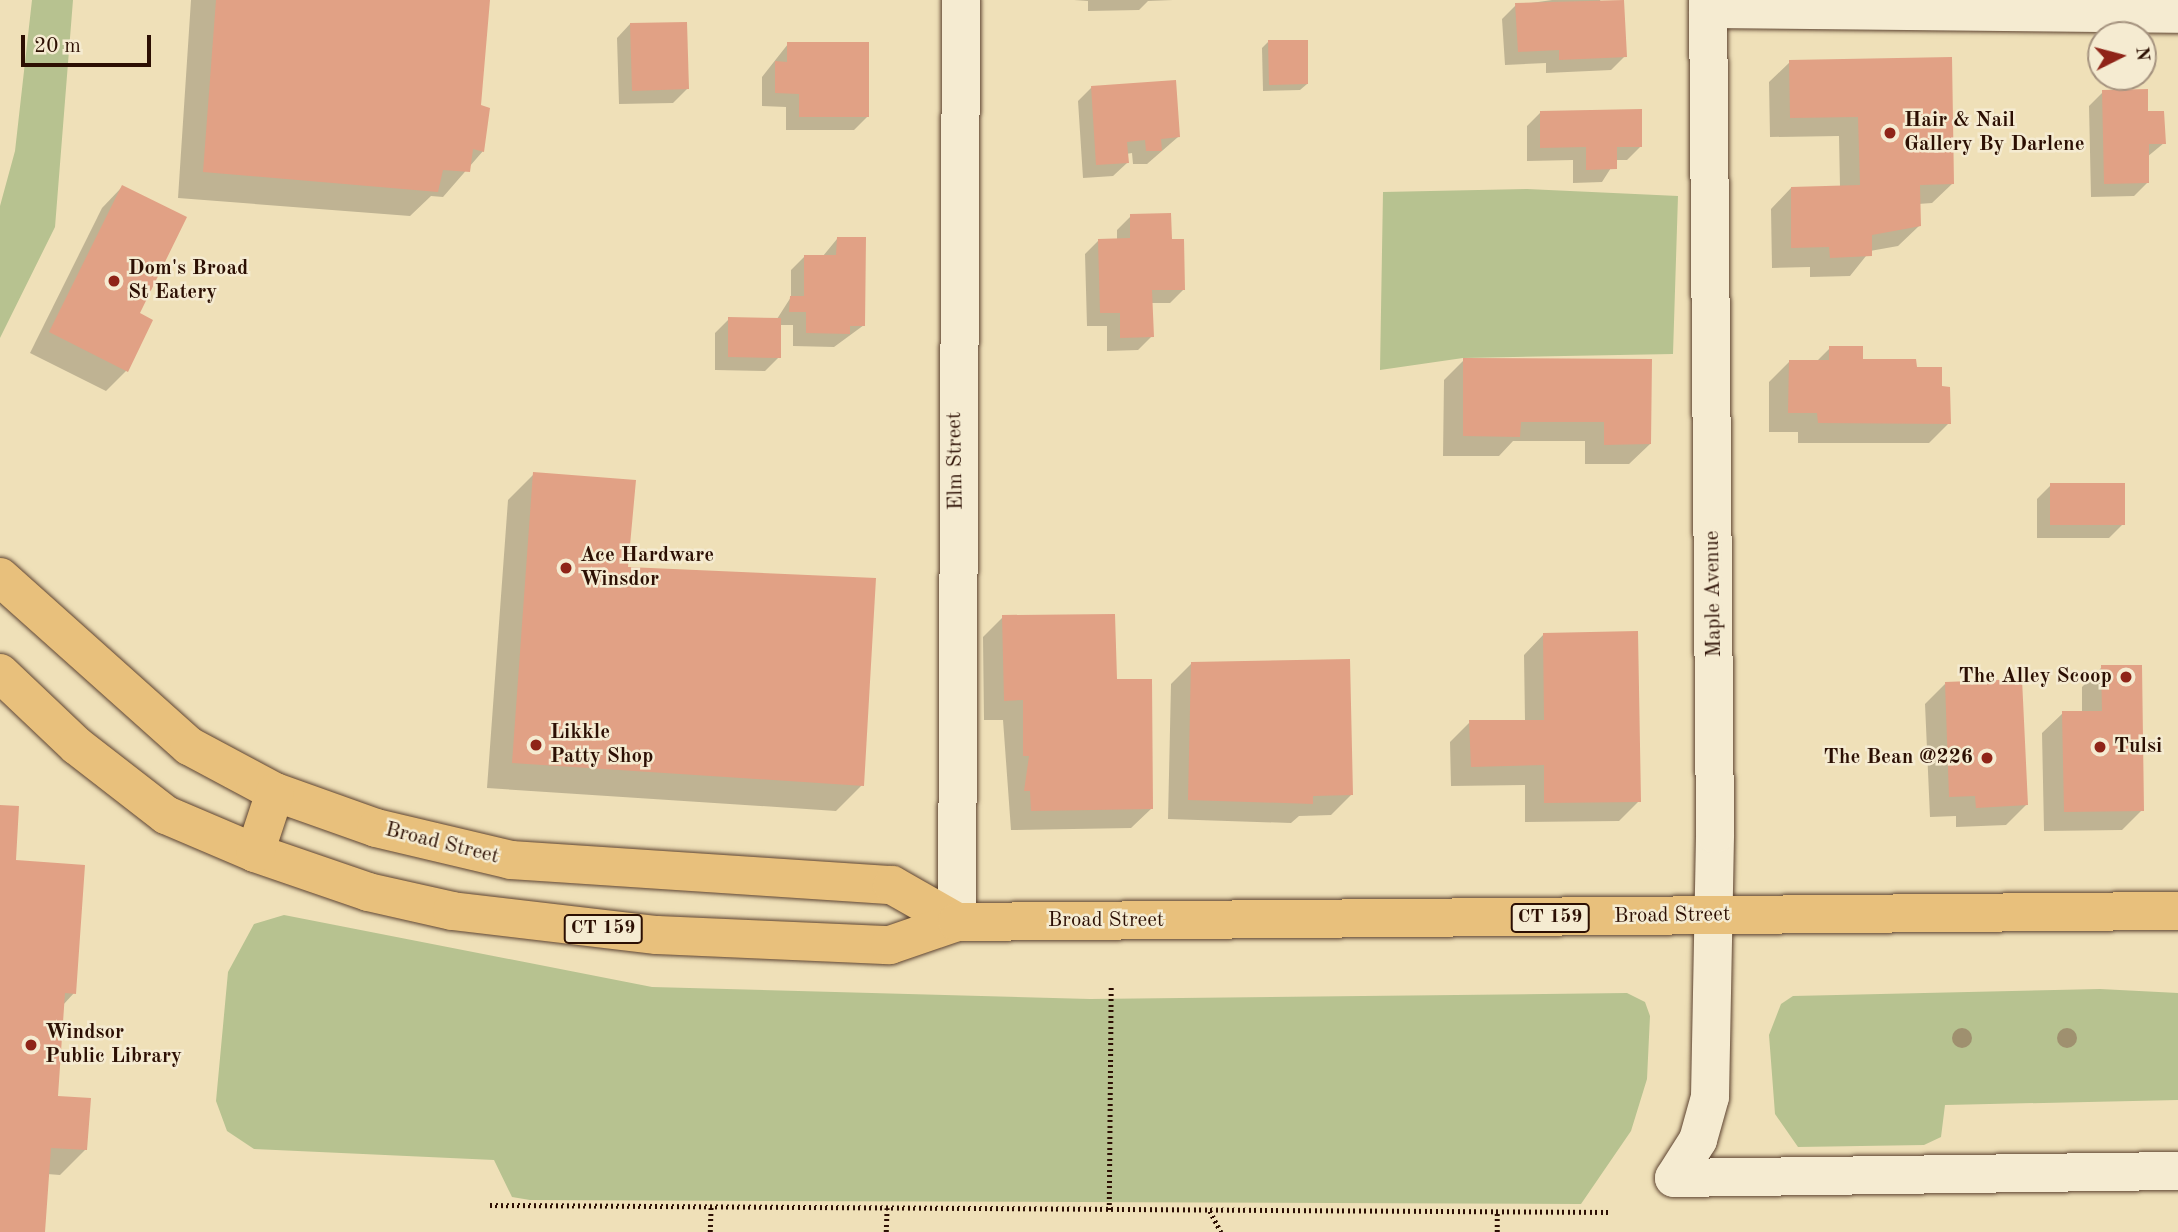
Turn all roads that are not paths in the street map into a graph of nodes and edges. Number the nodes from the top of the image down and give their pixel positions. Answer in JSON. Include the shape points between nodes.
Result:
{"nodes":[{"id":1,"x":961,"y":0,"type":"edge"},
{"id":2,"x":1708,"y":5,"type":"edge"},
{"id":3,"x":2178,"y":14,"type":"edge"},
{"id":4,"x":0,"y":577,"type":"edge"},
{"id":5,"x":0,"y":673,"type":"edge"},
{"id":6,"x":275,"y":792,"type":"junction"},
{"id":7,"x":453,"y":849,"type":"junction"},
{"id":8,"x":255,"y":853,"type":"junction"},
{"id":9,"x":452,"y":911,"type":"junction"},
{"id":10,"x":2178,"y":911,"type":"edge"},
{"id":11,"x":1712,"y":915,"type":"junction"},
{"id":12,"x":957,"y":922,"type":"junction"},
{"id":13,"x":2178,"y":1171,"type":"edge"}],
"edges":[{"from":1,"to":12,"type":"street","name":"Elm Street"},
{"from":2,"to":3,"type":"street"},
{"from":2,"to":11,"type":"street","name":"Maple Avenue"},
{"from":4,"to":6,"type":"main road","name":"Broad Street","via":[[189,746]]},
{"from":5,"to":8,"type":"main road","name":"Broad Street","number":"CT 159","via":[[77,746],[166,815]]},
{"from":6,"to":7,"type":"main road","name":"Broad Street"},
{"from":6,"to":8,"type":"main road"},
{"from":7,"to":9,"type":"main road"},
{"from":7,"to":12,"type":"main road","name":"Broad Street","via":[[648,873],[892,885]]},
{"from":8,"to":9,"type":"main road","name":"Broad Street","number":"CT 159","via":[[368,892]]},
{"from":9,"to":12,"type":"main road","name":"Broad Street","number":"CT 159","via":[[657,935],[890,945]]},
{"from":10,"to":11,"type":"main road","name":"Broad Street","number":"CT 159"},
{"from":11,"to":12,"type":"main road","name":"Broad Street","number":"CT 159"},
{"from":11,"to":13,"type":"street","name":"Maple Avenue","via":[[1708,1113],[1674,1178]]}]}
